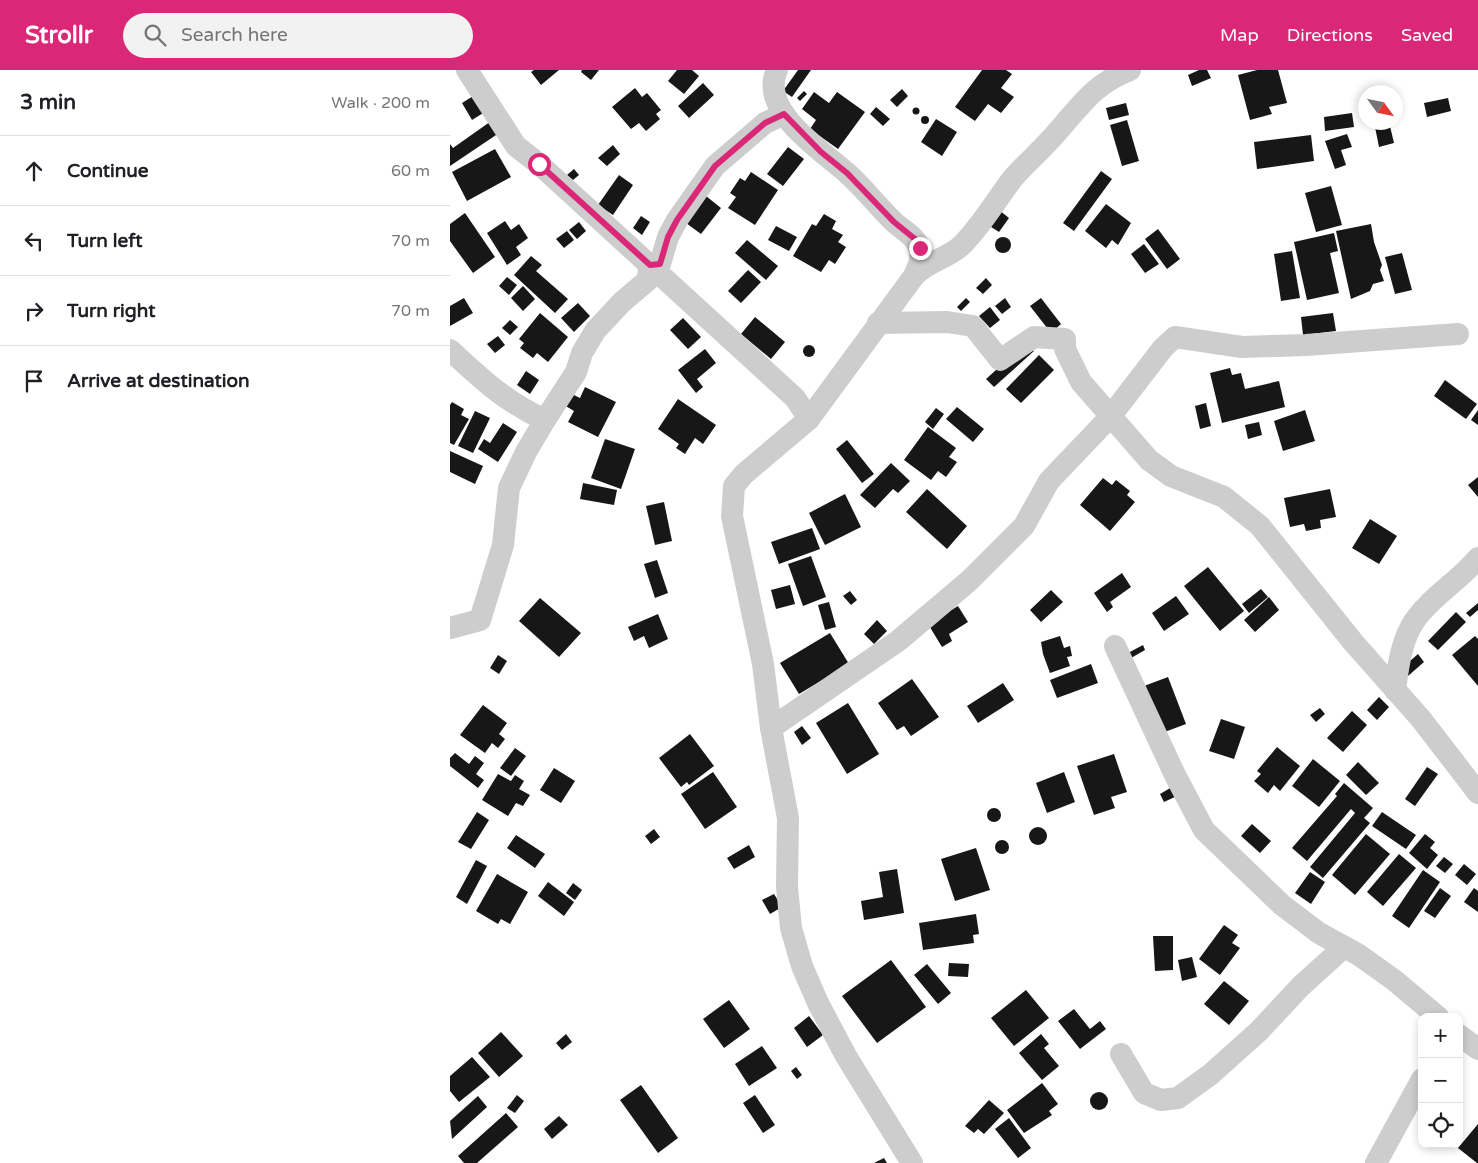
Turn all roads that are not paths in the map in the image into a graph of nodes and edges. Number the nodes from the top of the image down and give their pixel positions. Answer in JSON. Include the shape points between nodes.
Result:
{"nodes":[{"id":1,"x":467,"y":70,"type":"edge"},
{"id":2,"x":777,"y":70,"type":"edge"},
{"id":3,"x":1130,"y":70,"type":"edge"},
{"id":4,"x":784,"y":114,"type":"junction"},
{"id":5,"x":650,"y":265,"type":"junction"},
{"id":6,"x":914,"y":276,"type":"junction"},
{"id":7,"x":878,"y":323,"type":"junction"},
{"id":8,"x":1458,"y":334,"type":"dead end"},
{"id":9,"x":450,"y":350,"type":"edge"},
{"id":10,"x":1110,"y":417,"type":"junction"},
{"id":11,"x":809,"y":419,"type":"junction"},
{"id":12,"x":545,"y":420,"type":"junction"},
{"id":13,"x":1478,"y":558,"type":"edge"},
{"id":14,"x":450,"y":628,"type":"edge"},
{"id":15,"x":1115,"y":646,"type":"dead end"},
{"id":16,"x":1399,"y":658,"type":"junction"},
{"id":17,"x":1374,"y":666,"type":"junction"},
{"id":18,"x":1395,"y":690,"type":"junction"},
{"id":19,"x":771,"y":728,"type":"junction"},
{"id":20,"x":1478,"y":793,"type":"edge"},
{"id":21,"x":1344,"y":947,"type":"junction"},
{"id":22,"x":1433,"y":1013,"type":"edge"},
{"id":23,"x":1463,"y":1038,"type":"edge"},
{"id":24,"x":1478,"y":1049,"type":"edge"},
{"id":25,"x":1121,"y":1054,"type":"dead end"},
{"id":26,"x":1418,"y":1086,"type":"edge"},
{"id":27,"x":912,"y":1163,"type":"edge"},
{"id":28,"x":1376,"y":1163,"type":"edge"}],
"edges":[{"from":1,"to":5,"type":"street","via":[[516,146]]},
{"from":2,"to":4,"type":"street","via":[[772,84],[773,93]]},
{"from":3,"to":6,"type":"street","via":[[1104,82],[1084,100],[1013,178],[960,246],[923,266]]},
{"from":4,"to":5,"type":"street","via":[[765,123],[715,166],[677,220],[660,264]]},
{"from":4,"to":6,"type":"street","via":[[915,239],[920,248],[920,263]]},
{"from":5,"to":11,"type":"street","via":[[795,398]]},
{"from":5,"to":12,"type":"street","via":[[648,280],[594,332],[576,372]]},
{"from":6,"to":7,"type":"street"},
{"from":7,"to":10,"type":"street","via":[[947,322],[973,326],[1000,360],[1034,337],[1065,339],[1065,349],[1081,382]]},
{"from":7,"to":11,"type":"street"},
{"from":8,"to":10,"type":"street","via":[[1242,347],[1175,337]]},
{"from":9,"to":12,"type":"street","via":[[513,404]]},
{"from":10,"to":17,"type":"street","via":[[1148,460],[1171,476],[1224,497],[1260,526]]},
{"from":10,"to":19,"type":"street","via":[[1049,481],[1024,526],[970,580],[898,641]]},
{"from":11,"to":19,"type":"street","via":[[734,486],[732,516],[763,664]]},
{"from":12,"to":14,"type":"street","via":[[509,488],[503,545],[480,620]]},
{"from":13,"to":16,"type":"street","via":[[1464,576],[1414,621]]},
{"from":15,"to":21,"type":"street","via":[[1204,830],[1282,905]]},
{"from":16,"to":17,"type":"street"},
{"from":16,"to":18,"type":"street"},
{"from":17,"to":18,"type":"street"},
{"from":18,"to":20,"type":"street"},
{"from":19,"to":27,"type":"street","via":[[788,818],[789,914],[802,966],[846,1056]]},
{"from":21,"to":22,"type":"street","via":[[1394,980]]},
{"from":21,"to":25,"type":"street","via":[[1252,1037],[1178,1098],[1161,1100],[1144,1093]]},
{"from":23,"to":24,"type":"street"},
{"from":26,"to":28,"type":"street"}]}
